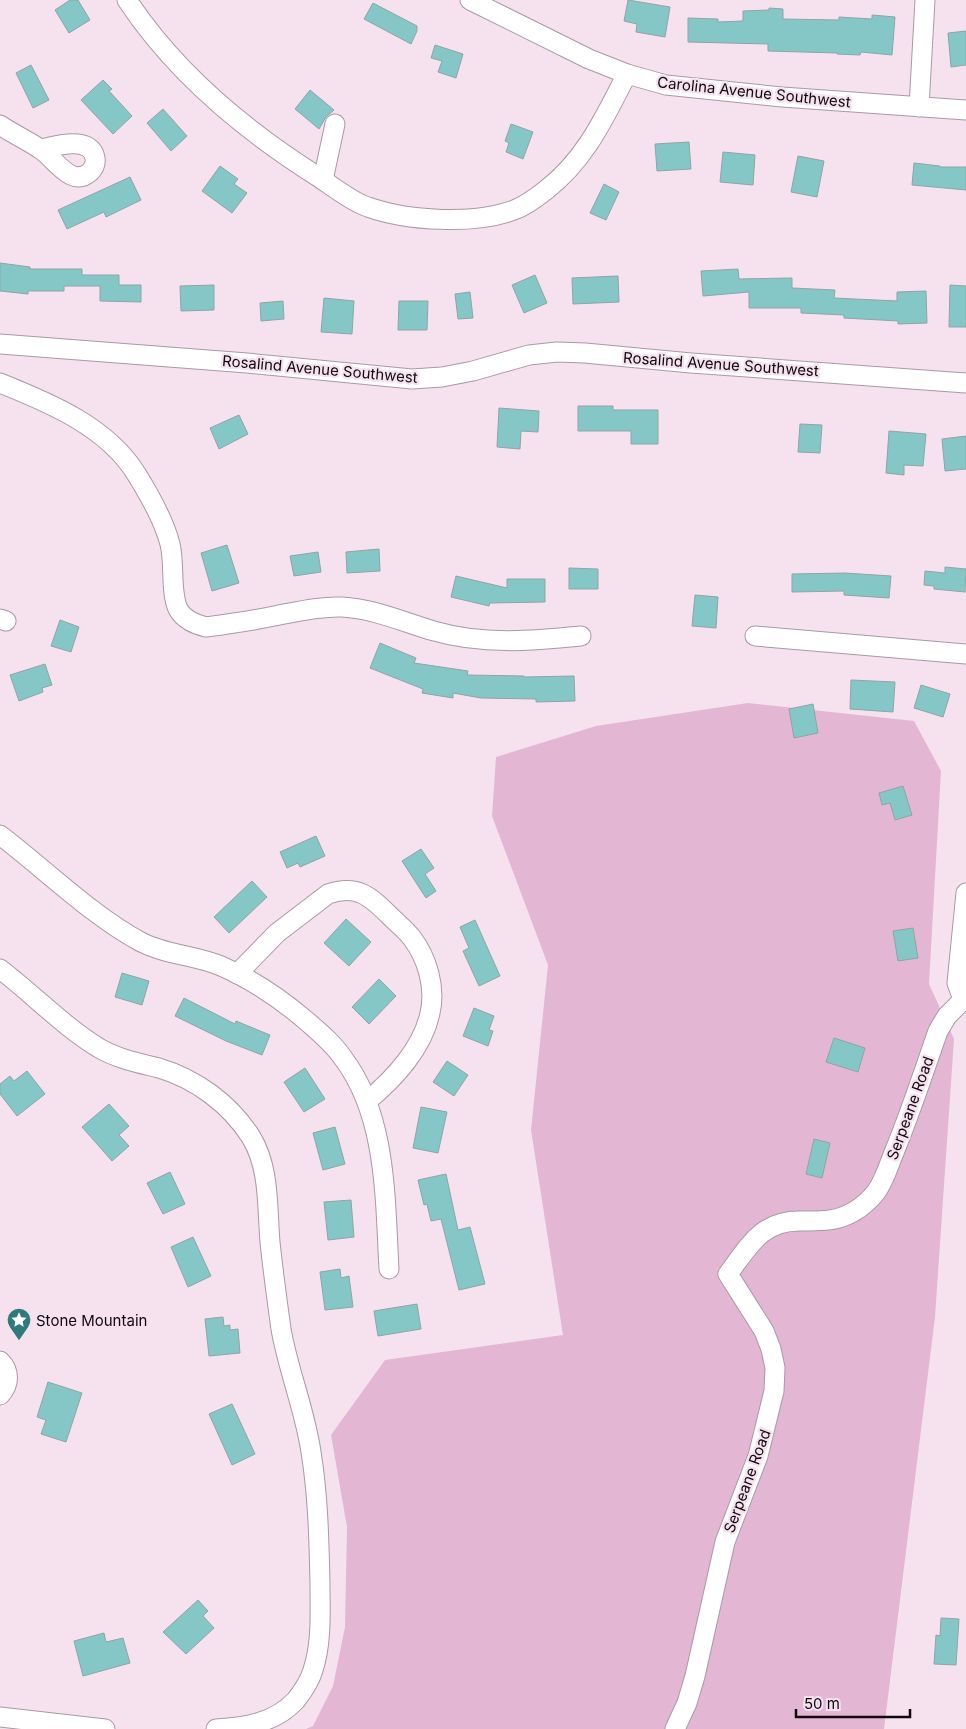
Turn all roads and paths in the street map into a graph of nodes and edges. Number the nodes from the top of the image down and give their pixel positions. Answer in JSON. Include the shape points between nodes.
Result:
{"nodes":[{"id":1,"x":127,"y":0,"type":"edge"},
{"id":2,"x":470,"y":0,"type":"edge"},
{"id":3,"x":925,"y":0,"type":"edge"},
{"id":4,"x":628,"y":74,"type":"junction"},
{"id":5,"x":919,"y":107,"type":"junction"},
{"id":6,"x":966,"y":110,"type":"edge"},
{"id":7,"x":335,"y":124,"type":"dead end"},
{"id":8,"x":0,"y":125,"type":"edge"},
{"id":9,"x":40,"y":149,"type":"dead end"},
{"id":10,"x":323,"y":180,"type":"junction"},
{"id":11,"x":0,"y":344,"type":"edge"},
{"id":12,"x":0,"y":382,"type":"edge"},
{"id":13,"x":966,"y":383,"type":"edge"},
{"id":14,"x":581,"y":636,"type":"dead end"},
{"id":15,"x":755,"y":636,"type":"dead end"},
{"id":16,"x":966,"y":654,"type":"edge"},
{"id":17,"x":0,"y":835,"type":"edge"},
{"id":18,"x":966,"y":893,"type":"edge"},
{"id":19,"x":0,"y":969,"type":"edge"},
{"id":20,"x":237,"y":974,"type":"junction"},
{"id":21,"x":965,"y":999,"type":"edge"},
{"id":22,"x":367,"y":1101,"type":"junction"},
{"id":23,"x":389,"y":1269,"type":"dead end"},
{"id":24,"x":0,"y":1361,"type":"edge"},
{"id":25,"x":0,"y":1395,"type":"edge"},
{"id":26,"x":0,"y":1717,"type":"edge"},
{"id":27,"x":105,"y":1729,"type":"edge"},
{"id":28,"x":216,"y":1729,"type":"edge"},
{"id":29,"x":675,"y":1729,"type":"edge"}],
"edges":[{"from":1,"to":10,"type":"street","via":[[158,41],[222,108]]},
{"from":2,"to":4,"type":"street","name":"Carolina Avenue Southwest","via":[[589,59]]},
{"from":3,"to":5,"type":"street"},
{"from":4,"to":5,"type":"street","name":"Carolina Avenue Southwest","via":[[666,85]]},
{"from":4,"to":10,"type":"street","via":[[592,140],[576,162],[558,181],[514,210],[455,220],[395,215],[366,207]]},
{"from":5,"to":6,"type":"street","name":"Carolina Avenue Southwest"},
{"from":7,"to":10,"type":"street"},
{"from":8,"to":9,"type":"street"},
{"from":11,"to":13,"type":"street","name":"Rosalind Avenue Southwest","via":[[412,379],[458,374],[529,356],[586,352]]},
{"from":12,"to":14,"type":"street","via":[[101,434],[130,465],[167,537],[174,567],[175,599],[182,614],[195,624],[206,627],[316,608],[340,607],[381,613],[467,638],[499,641]]},
{"from":15,"to":16,"type":"street"},
{"from":17,"to":20,"type":"street","via":[[130,935],[166,952],[219,965]]},
{"from":18,"to":21,"type":"street","via":[[958,983]]},
{"from":19,"to":28,"type":"street","via":[[82,1037],[103,1050],[184,1078],[220,1101],[237,1118],[258,1150],[264,1173],[283,1340],[311,1453],[319,1527],[320,1634],[313,1671],[295,1701],[270,1719],[248,1726]]},
{"from":20,"to":22,"type":"street","via":[[281,1001],[317,1031],[343,1057]]},
{"from":20,"to":22,"type":"street","via":[[277,934],[328,894],[350,890],[359,892],[381,906],[411,937],[423,956],[432,995],[430,1013],[414,1049],[400,1070]]},
{"from":21,"to":29,"type":"street","name":"Serpeane Road","via":[[947,1016],[938,1032],[899,1139],[876,1191],[858,1208],[837,1219],[790,1221],[766,1230],[754,1239],[728,1274],[764,1331],[775,1368],[774,1391],[758,1456],[725,1542],[695,1676]]},
{"from":22,"to":23,"type":"street","via":[[379,1150]]},
{"from":24,"to":25,"type":"street","via":[[8,1375],[7,1385]]},
{"from":26,"to":27,"type":"street"}]}
